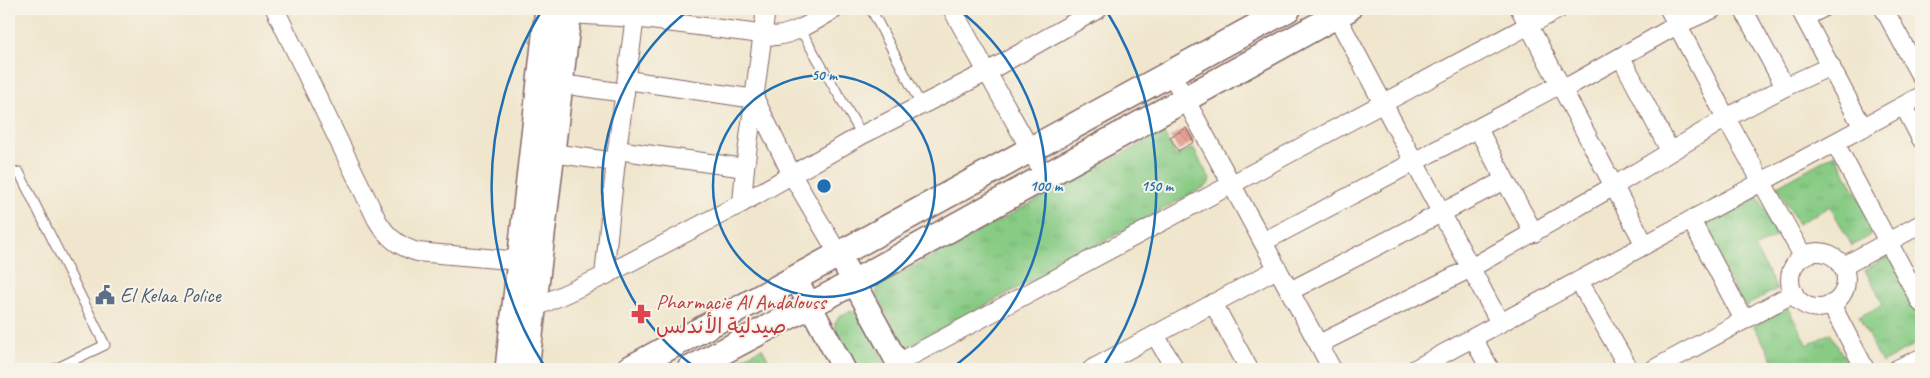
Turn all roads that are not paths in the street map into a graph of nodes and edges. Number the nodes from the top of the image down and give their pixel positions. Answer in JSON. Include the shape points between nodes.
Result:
{"nodes":[{"id":1,"x":274,"y":9,"type":"edge"},
{"id":2,"x":766,"y":9,"type":"edge"},
{"id":3,"x":870,"y":9,"type":"edge"},
{"id":4,"x":952,"y":9,"type":"edge"},
{"id":5,"x":1098,"y":9,"type":"edge"},
{"id":6,"x":1288,"y":9,"type":"edge"},
{"id":7,"x":1520,"y":9,"type":"edge"},
{"id":8,"x":1559,"y":9,"type":"edge"},
{"id":9,"x":1669,"y":9,"type":"edge"},
{"id":10,"x":1713,"y":9,"type":"edge"},
{"id":11,"x":1743,"y":9,"type":"edge"},
{"id":12,"x":1821,"y":9,"type":"edge"},
{"id":13,"x":1884,"y":9,"type":"edge"},
{"id":14,"x":562,"y":10,"type":"edge"},
{"id":15,"x":829,"y":10,"type":"edge"},
{"id":16,"x":1342,"y":12,"type":"edge"},
{"id":17,"x":636,"y":13,"type":"edge"},
{"id":18,"x":1078,"y":13,"type":"edge"},
{"id":19,"x":1803,"y":13,"type":"edge"},
{"id":20,"x":1528,"y":25,"type":"junction"},
{"id":21,"x":1677,"y":26,"type":"junction"},
{"id":22,"x":800,"y":29,"type":"junction"},
{"id":23,"x":762,"y":34,"type":"junction"},
{"id":24,"x":1621,"y":58,"type":"junction"},
{"id":25,"x":1830,"y":66,"type":"junction"},
{"id":26,"x":987,"y":72,"type":"junction"},
{"id":27,"x":1171,"y":73,"type":"junction"},
{"id":28,"x":1921,"y":76,"type":"edge"},
{"id":29,"x":561,"y":84,"type":"junction"},
{"id":30,"x":626,"y":86,"type":"junction"},
{"id":31,"x":1561,"y":87,"type":"junction"},
{"id":32,"x":1785,"y":87,"type":"junction"},
{"id":33,"x":1921,"y":96,"type":"edge"},
{"id":34,"x":755,"y":98,"type":"junction"},
{"id":35,"x":1185,"y":98,"type":"junction"},
{"id":36,"x":1383,"y":102,"type":"junction"},
{"id":37,"x":921,"y":105,"type":"junction"},
{"id":38,"x":1904,"y":106,"type":"junction"},
{"id":39,"x":1726,"y":118,"type":"junction"},
{"id":40,"x":1863,"y":128,"type":"junction"},
{"id":41,"x":1478,"y":129,"type":"junction"},
{"id":42,"x":862,"y":135,"type":"junction"},
{"id":43,"x":1921,"y":139,"type":"edge"},
{"id":44,"x":1835,"y":143,"type":"junction"},
{"id":45,"x":1031,"y":151,"type":"junction"},
{"id":46,"x":1670,"y":152,"type":"junction"},
{"id":47,"x":552,"y":153,"type":"junction"},
{"id":48,"x":616,"y":156,"type":"junction"},
{"id":49,"x":1414,"y":161,"type":"junction"},
{"id":50,"x":745,"y":168,"type":"junction"},
{"id":51,"x":792,"y":175,"type":"junction"},
{"id":52,"x":1045,"y":176,"type":"junction"},
{"id":53,"x":9,"y":177,"type":"edge"},
{"id":54,"x":1505,"y":180,"type":"junction"},
{"id":55,"x":1762,"y":182,"type":"junction"},
{"id":56,"x":1232,"y":184,"type":"junction"},
{"id":57,"x":1614,"y":186,"type":"junction"},
{"id":58,"x":742,"y":203,"type":"junction"},
{"id":59,"x":1442,"y":214,"type":"junction"},
{"id":60,"x":1691,"y":220,"type":"junction"},
{"id":61,"x":1921,"y":224,"type":"edge"},
{"id":62,"x":1534,"y":233,"type":"junction"},
{"id":63,"x":1263,"y":242,"type":"junction"},
{"id":64,"x":1888,"y":242,"type":"junction"},
{"id":65,"x":1645,"y":245,"type":"junction"},
{"id":66,"x":840,"y":255,"type":"junction"},
{"id":67,"x":1803,"y":256,"type":"junction"},
{"id":68,"x":520,"y":261,"type":"junction"},
{"id":69,"x":1842,"y":267,"type":"junction"},
{"id":70,"x":1278,"y":268,"type":"junction"},
{"id":71,"x":1471,"y":268,"type":"junction"},
{"id":72,"x":604,"y":276,"type":"junction"},
{"id":73,"x":796,"y":279,"type":"junction"},
{"id":74,"x":1579,"y":281,"type":"junction"},
{"id":75,"x":854,"y":282,"type":"junction"},
{"id":76,"x":1290,"y":291,"type":"junction"},
{"id":77,"x":1794,"y":293,"type":"junction"},
{"id":78,"x":1213,"y":303,"type":"junction"},
{"id":79,"x":1921,"y":303,"type":"edge"},
{"id":80,"x":1831,"y":304,"type":"junction"},
{"id":81,"x":810,"y":305,"type":"junction"},
{"id":82,"x":534,"y":308,"type":"junction"},
{"id":83,"x":1744,"y":320,"type":"junction"},
{"id":84,"x":1500,"y":323,"type":"junction"},
{"id":85,"x":1155,"y":335,"type":"junction"},
{"id":86,"x":1473,"y":338,"type":"junction"},
{"id":87,"x":1319,"y":344,"type":"junction"},
{"id":88,"x":1921,"y":358,"type":"edge"},
{"id":89,"x":900,"y":366,"type":"edge"},
{"id":90,"x":1099,"y":368,"type":"edge"},
{"id":91,"x":1421,"y":368,"type":"edge"},
{"id":92,"x":55,"y":369,"type":"edge"},
{"id":93,"x":508,"y":369,"type":"edge"},
{"id":94,"x":526,"y":369,"type":"edge"},
{"id":95,"x":629,"y":369,"type":"edge"},
{"id":96,"x":690,"y":369,"type":"edge"},
{"id":97,"x":844,"y":369,"type":"edge"},
{"id":98,"x":1175,"y":369,"type":"edge"},
{"id":99,"x":1249,"y":369,"type":"edge"},
{"id":100,"x":1332,"y":369,"type":"edge"},
{"id":101,"x":1490,"y":369,"type":"edge"},
{"id":102,"x":1629,"y":369,"type":"edge"},
{"id":103,"x":1654,"y":369,"type":"edge"},
{"id":104,"x":1865,"y":369,"type":"edge"},
{"id":105,"x":1898,"y":369,"type":"edge"}],
"edges":[{"from":1,"to":68,"type":"street","via":[[377,220],[389,237],[418,252]]},
{"from":2,"to":23,"type":"street"},
{"from":3,"to":37,"type":"lane"},
{"from":4,"to":26,"type":"street"},
{"from":5,"to":18,"type":"street"},
{"from":6,"to":27,"type":"main road"},
{"from":7,"to":20,"type":"street"},
{"from":8,"to":20,"type":"street"},
{"from":9,"to":21,"type":"street"},
{"from":10,"to":21,"type":"street"},
{"from":11,"to":32,"type":"street"},
{"from":12,"to":19,"type":"street"},
{"from":13,"to":28,"type":"street"},
{"from":14,"to":17,"type":"street"},
{"from":14,"to":29,"type":"main road"},
{"from":14,"to":68,"type":"main road"},
{"from":15,"to":22,"type":"street"},
{"from":16,"to":35,"type":"main road"},
{"from":16,"to":36,"type":"street"},
{"from":17,"to":23,"type":"street"},
{"from":17,"to":30,"type":"street"},
{"from":18,"to":26,"type":"street"},
{"from":19,"to":25,"type":"street"},
{"from":20,"to":31,"type":"street"},
{"from":20,"to":36,"type":"street"},
{"from":21,"to":24,"type":"street"},
{"from":21,"to":39,"type":"street"},
{"from":22,"to":23,"type":"street","via":[[776,36]]},
{"from":22,"to":42,"type":"lane"},
{"from":23,"to":34,"type":"street"},
{"from":24,"to":31,"type":"street"},
{"from":24,"to":46,"type":"street"},
{"from":25,"to":32,"type":"street"},
{"from":25,"to":40,"type":"street"},
{"from":26,"to":37,"type":"street"},
{"from":26,"to":45,"type":"street"},
{"from":27,"to":35,"type":"street"},
{"from":27,"to":45,"type":"main road"},
{"from":29,"to":30,"type":"street"},
{"from":29,"to":47,"type":"main road"},
{"from":30,"to":34,"type":"street"},
{"from":30,"to":48,"type":"street"},
{"from":31,"to":41,"type":"street"},
{"from":31,"to":57,"type":"street"},
{"from":32,"to":39,"type":"street"},
{"from":33,"to":38,"type":"street"},
{"from":34,"to":50,"type":"street"},
{"from":34,"to":51,"type":"street"},
{"from":35,"to":52,"type":"main road"},
{"from":35,"to":56,"type":"street"},
{"from":36,"to":49,"type":"street"},
{"from":36,"to":56,"type":"street"},
{"from":37,"to":42,"type":"street"},
{"from":38,"to":40,"type":"street"},
{"from":38,"to":43,"type":"street"},
{"from":39,"to":46,"type":"street"},
{"from":39,"to":55,"type":"street"},
{"from":40,"to":44,"type":"street"},
{"from":41,"to":49,"type":"street"},
{"from":41,"to":54,"type":"street"},
{"from":42,"to":51,"type":"street"},
{"from":44,"to":55,"type":"street"},
{"from":44,"to":64,"type":"street"},
{"from":45,"to":52,"type":"street"},
{"from":45,"to":66,"type":"main road"},
{"from":46,"to":57,"type":"street"},
{"from":47,"to":48,"type":"street"},
{"from":47,"to":82,"type":"main road"},
{"from":48,"to":50,"type":"street"},
{"from":48,"to":72,"type":"street"},
{"from":49,"to":59,"type":"street"},
{"from":49,"to":63,"type":"street"},
{"from":50,"to":58,"type":"street"},
{"from":51,"to":58,"type":"street"},
{"from":51,"to":66,"type":"street"},
{"from":52,"to":75,"type":"main road"},
{"from":53,"to":92,"type":"lane","via":[[19,172],[105,345]]},
{"from":54,"to":59,"type":"street"},
{"from":54,"to":62,"type":"street"},
{"from":55,"to":60,"type":"street"},
{"from":55,"to":67,"type":"street"},
{"from":56,"to":63,"type":"street"},
{"from":56,"to":89,"type":"street"},
{"from":57,"to":62,"type":"street"},
{"from":57,"to":65,"type":"street"},
{"from":58,"to":72,"type":"street"},
{"from":59,"to":71,"type":"street"},
{"from":59,"to":76,"type":"street"},
{"from":60,"to":65,"type":"street"},
{"from":60,"to":83,"type":"street"},
{"from":61,"to":64,"type":"street"},
{"from":62,"to":71,"type":"street"},
{"from":63,"to":70,"type":"street"},
{"from":64,"to":69,"type":"street"},
{"from":64,"to":79,"type":"street"},
{"from":65,"to":74,"type":"street"},
{"from":66,"to":73,"type":"main road"},
{"from":66,"to":75,"type":"street"},
{"from":67,"to":69,"type":"street","via":[[1812,252],[1829,254]]},
{"from":67,"to":77,"type":"street","via":[[1792,268],[1790,285]]},
{"from":68,"to":93,"type":"main road"},
{"from":69,"to":80,"type":"street","via":[[1845,275],[1843,292]]},
{"from":70,"to":76,"type":"street"},
{"from":70,"to":78,"type":"street"},
{"from":71,"to":84,"type":"street"},
{"from":71,"to":87,"type":"street"},
{"from":72,"to":82,"type":"street"},
{"from":73,"to":81,"type":"street"},
{"from":73,"to":95,"type":"main road"},
{"from":74,"to":84,"type":"street"},
{"from":74,"to":102,"type":"street"},
{"from":75,"to":81,"type":"main road"},
{"from":75,"to":89,"type":"street"},
{"from":76,"to":87,"type":"street"},
{"from":77,"to":80,"type":"street","via":[[1799,300],[1814,307]]},
{"from":77,"to":83,"type":"street"},
{"from":78,"to":85,"type":"street"},
{"from":78,"to":99,"type":"street"},
{"from":80,"to":104,"type":"street"},
{"from":81,"to":96,"type":"main road"},
{"from":81,"to":97,"type":"street"},
{"from":82,"to":94,"type":"main road"},
{"from":83,"to":103,"type":"street"},
{"from":84,"to":86,"type":"street"},
{"from":85,"to":90,"type":"street"},
{"from":85,"to":98,"type":"street"},
{"from":86,"to":91,"type":"street"},
{"from":86,"to":101,"type":"street"},
{"from":87,"to":100,"type":"street"},
{"from":88,"to":105,"type":"street"}]}
